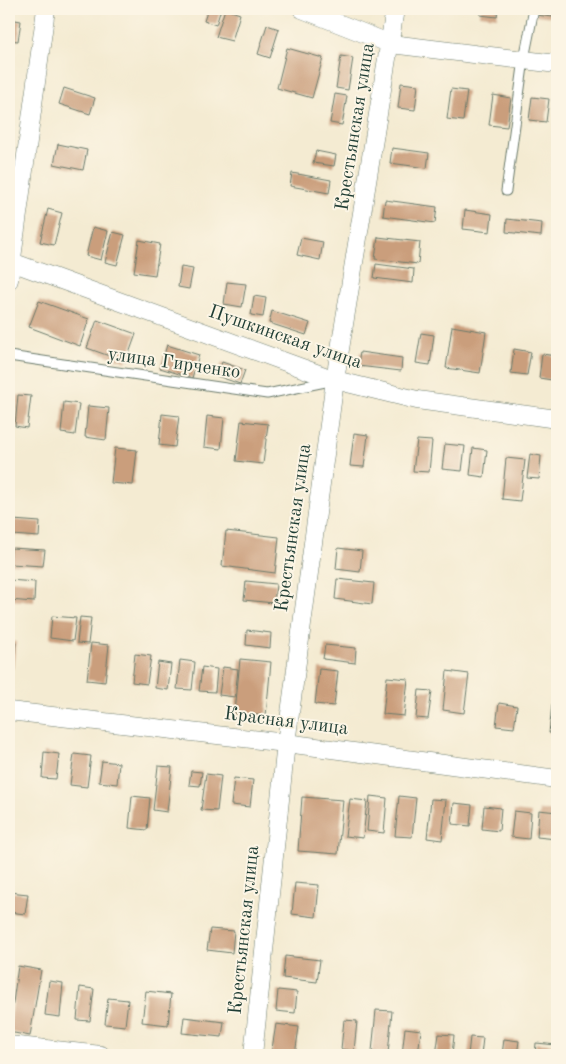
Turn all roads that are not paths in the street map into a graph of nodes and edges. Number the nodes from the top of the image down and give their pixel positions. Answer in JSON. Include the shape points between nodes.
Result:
{"nodes":[{"id":1,"x":46,"y":9,"type":"edge"},
{"id":2,"x":302,"y":9,"type":"edge"},
{"id":3,"x":395,"y":9,"type":"edge"},
{"id":4,"x":534,"y":9,"type":"edge"},
{"id":5,"x":391,"y":44,"type":"junction"},
{"id":6,"x":524,"y":59,"type":"junction"},
{"id":7,"x":557,"y":64,"type":"edge"},
{"id":8,"x":506,"y":191,"type":"dead end"},
{"id":9,"x":10,"y":261,"type":"edge"},
{"id":10,"x":9,"y":280,"type":"edge"},
{"id":11,"x":9,"y":356,"type":"edge"},
{"id":12,"x":335,"y":380,"type":"junction"},
{"id":13,"x":557,"y":419,"type":"edge"},
{"id":14,"x":9,"y":710,"type":"edge"},
{"id":15,"x":286,"y":743,"type":"junction"},
{"id":16,"x":557,"y":779,"type":"edge"},
{"id":17,"x":9,"y":1045,"type":"edge"},
{"id":18,"x":101,"y":1055,"type":"edge"},
{"id":19,"x":253,"y":1055,"type":"edge"}],
"edges":[{"from":1,"to":9,"type":"street"},
{"from":2,"to":5,"type":"street"},
{"from":3,"to":5,"type":"street","name":"Крестьянская улица"},
{"from":4,"to":6,"type":"lane"},
{"from":5,"to":6,"type":"street"},
{"from":5,"to":12,"type":"street","name":"Крестьянская улица"},
{"from":6,"to":7,"type":"street"},
{"from":6,"to":8,"type":"lane"},
{"from":9,"to":10,"type":"street"},
{"from":9,"to":12,"type":"street","name":"Пушкинская улица"},
{"from":11,"to":12,"type":"lane","name":"улица Гирченко","via":[[267,394]]},
{"from":12,"to":13,"type":"street","name":"Пушкинская улица","via":[[418,400]]},
{"from":12,"to":15,"type":"street","name":"Крестьянская улица"},
{"from":14,"to":15,"type":"street","name":"Красная улица"},
{"from":15,"to":16,"type":"street","name":"Красная улица"},
{"from":15,"to":19,"type":"street","name":"Крестьянская улица"},
{"from":17,"to":18,"type":"street"}]}
